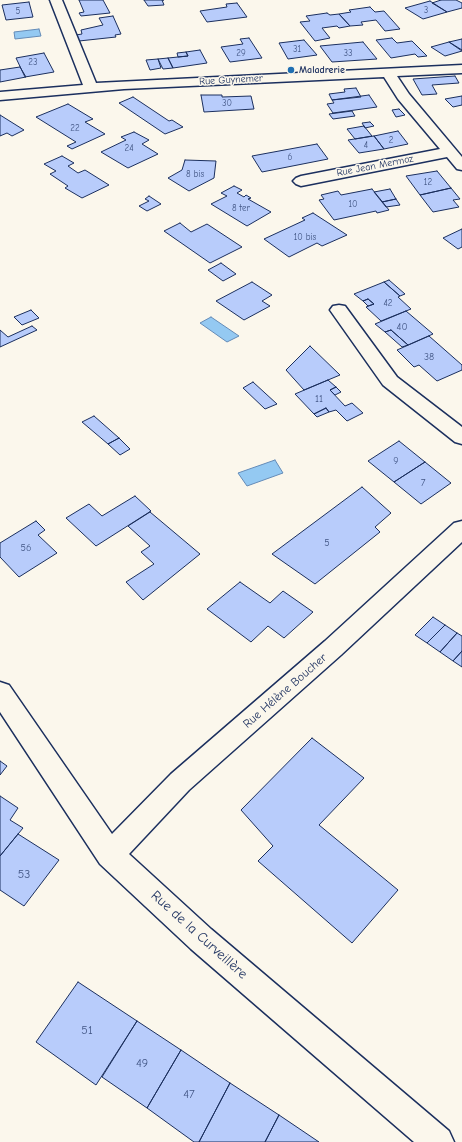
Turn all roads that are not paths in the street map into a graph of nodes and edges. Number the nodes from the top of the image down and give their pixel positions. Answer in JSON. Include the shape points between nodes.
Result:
{"nodes":[{"id":1,"x":56,"y":0,"type":"edge"},
{"id":2,"x":462,"y":69,"type":"edge"},
{"id":3,"x":388,"y":72,"type":"junction"},
{"id":4,"x":91,"y":88,"type":"junction"},
{"id":5,"x":0,"y":96,"type":"edge"},
{"id":6,"x":450,"y":152,"type":"junction"},
{"id":7,"x":462,"y":166,"type":"edge"},
{"id":8,"x":301,"y":181,"type":"dead end"},
{"id":9,"x":339,"y":310,"type":"dead end"},
{"id":10,"x":462,"y":437,"type":"edge"},
{"id":11,"x":462,"y":529,"type":"edge"},
{"id":12,"x":0,"y":692,"type":"edge"},
{"id":13,"x":110,"y":855,"type":"junction"},
{"id":14,"x":438,"y":1142,"type":"edge"}],
"edges":[{"from":1,"to":4,"type":"street"},
{"from":2,"to":3,"type":"street","name":"Rue Guynemer"},
{"from":3,"to":4,"type":"street","name":"Rue Guynemer"},
{"from":3,"to":6,"type":"street","via":[[403,96]]},
{"from":4,"to":5,"type":"street","name":"Rue Guynemer"},
{"from":6,"to":7,"type":"street"},
{"from":6,"to":8,"type":"street","name":"Rue Jean Mermoz"},
{"from":9,"to":10,"type":"street","via":[[390,381]]},
{"from":11,"to":13,"type":"street","name":"Rue Hélène Boucher","via":[[333,648],[180,782]]},
{"from":12,"to":13,"type":"street","name":"Rue de la Curveillère"},
{"from":13,"to":14,"type":"street","name":"Rue de la Curveillère","via":[[201,939]]}]}
